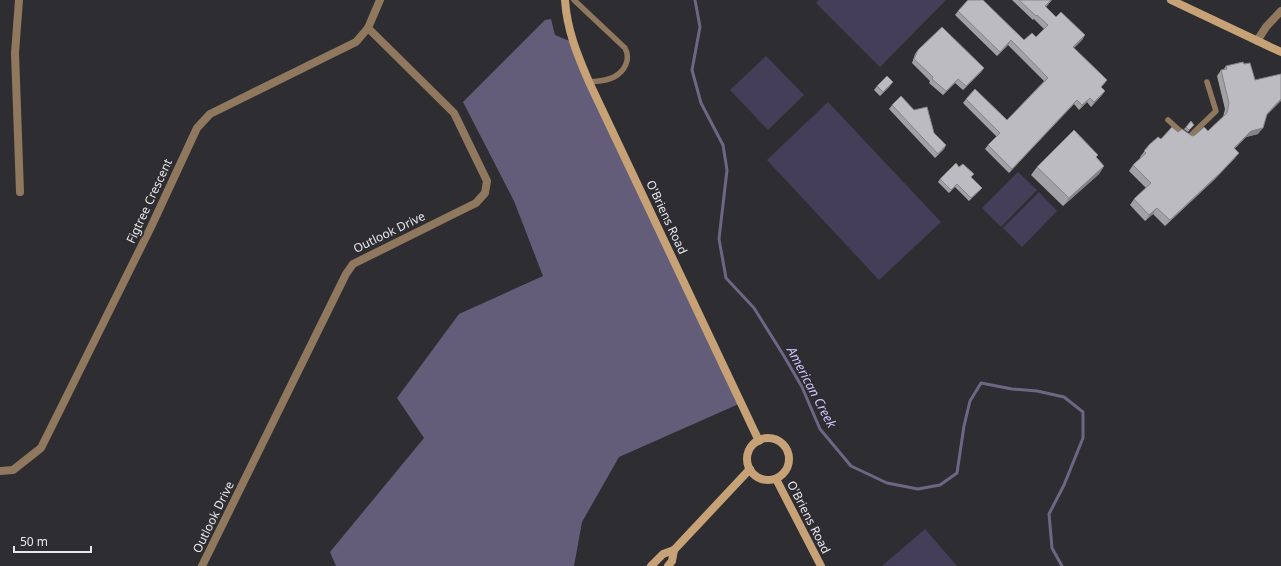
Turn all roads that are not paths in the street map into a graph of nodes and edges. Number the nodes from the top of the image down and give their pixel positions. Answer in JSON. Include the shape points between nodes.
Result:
{"nodes":[{"id":1,"x":19,"y":0,"type":"edge"},
{"id":2,"x":380,"y":0,"type":"edge"},
{"id":3,"x":565,"y":0,"type":"edge"},
{"id":4,"x":574,"y":0,"type":"edge"},
{"id":5,"x":1171,"y":0,"type":"edge"},
{"id":6,"x":1281,"y":11,"type":"edge"},
{"id":7,"x":368,"y":28,"type":"junction"},
{"id":8,"x":1256,"y":41,"type":"junction"},
{"id":9,"x":1281,"y":52,"type":"edge"},
{"id":10,"x":589,"y":82,"type":"junction"},
{"id":11,"x":1207,"y":82,"type":"dead end"},
{"id":12,"x":1168,"y":120,"type":"dead end"},
{"id":13,"x":20,"y":192,"type":"dead end"},
{"id":14,"x":759,"y":441,"type":"junction"},
{"id":15,"x":750,"y":469,"type":"junction"},
{"id":16,"x":0,"y":471,"type":"edge"},
{"id":17,"x":776,"y":479,"type":"junction"},
{"id":18,"x":674,"y":550,"type":"junction"},
{"id":19,"x":202,"y":566,"type":"edge"},
{"id":20,"x":651,"y":566,"type":"edge"},
{"id":21,"x":668,"y":566,"type":"edge"},
{"id":22,"x":821,"y":566,"type":"edge"}],
"edges":[{"from":1,"to":13,"type":"street","via":[[15,53]]},
{"from":2,"to":7,"type":"street","name":"Figtree Crescent"},
{"from":3,"to":10,"type":"street","name":"O'Briens Road","via":[[572,42]]},
{"from":4,"to":10,"type":"lane","via":[[625,48],[628,54],[628,61],[614,77]]},
{"from":5,"to":8,"type":"street"},
{"from":6,"to":8,"type":"street"},
{"from":7,"to":16,"type":"street","name":"Figtree Crescent","via":[[356,42],[210,114],[197,128],[151,227],[41,448],[13,470]]},
{"from":7,"to":19,"type":"street","name":"Outlook Drive","via":[[454,113],[488,182],[485,193],[476,203],[353,264]]},
{"from":8,"to":9,"type":"street"},
{"from":10,"to":14,"type":"street","name":"O'Briens Road"},
{"from":11,"to":12,"type":"lane","via":[[1216,112],[1188,138]]},
{"from":14,"to":15,"type":"street","via":[[748,453]]},
{"from":14,"to":17,"type":"street","name":"O'Briens Road","via":[[775,440],[786,449],[789,463],[782,475]]},
{"from":15,"to":17,"type":"street","name":"O'Briens Road","via":[[753,474],[764,480]]},
{"from":15,"to":18,"type":"street"},
{"from":17,"to":22,"type":"street","name":"O'Briens Road"},
{"from":18,"to":20,"type":"street","via":[[663,554]]},
{"from":18,"to":21,"type":"street"}]}
